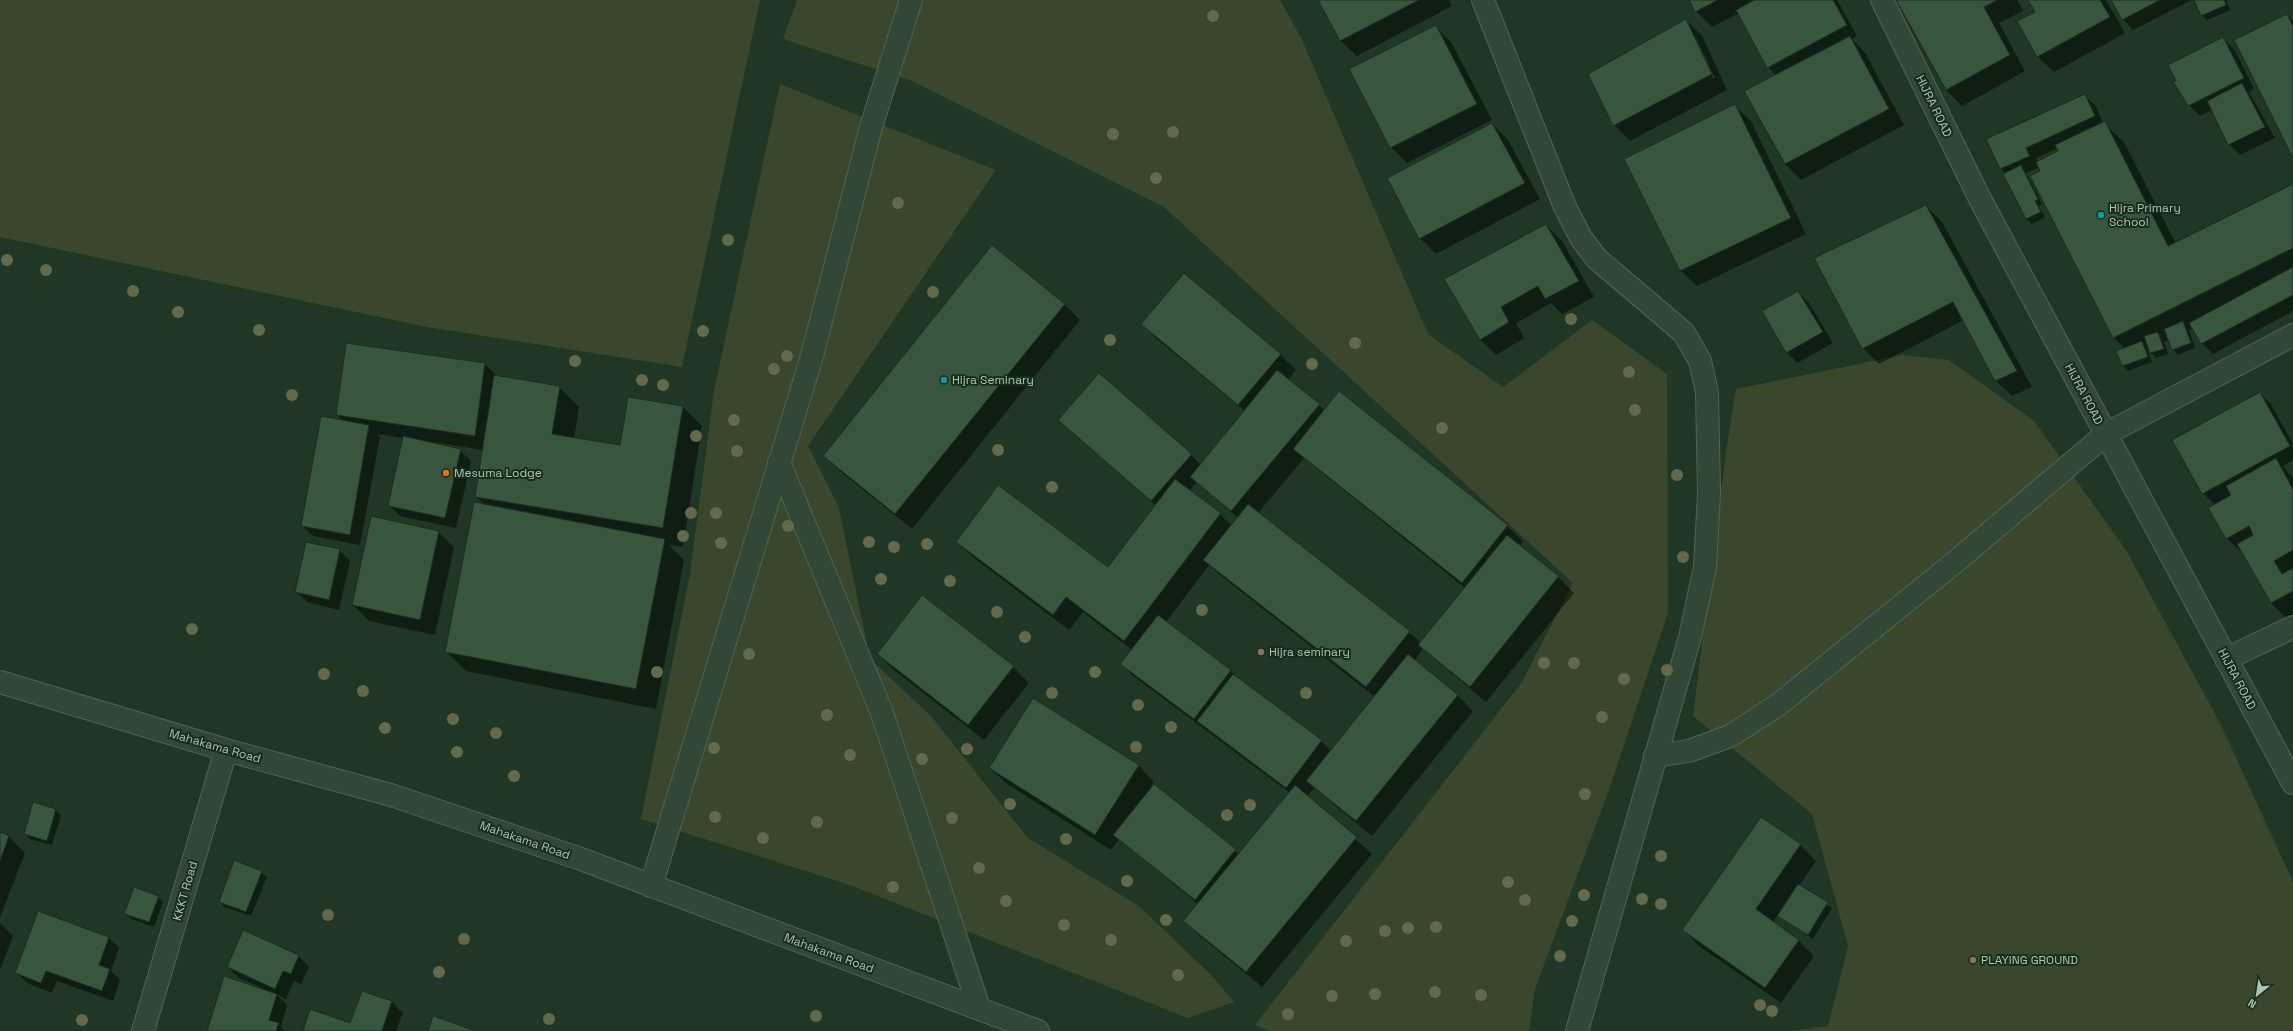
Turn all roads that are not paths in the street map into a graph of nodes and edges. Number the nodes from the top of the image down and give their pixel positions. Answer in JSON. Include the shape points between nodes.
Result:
{"nodes":[{"id":1,"x":911,"y":0,"type":"edge"},
{"id":2,"x":1483,"y":0,"type":"edge"},
{"id":3,"x":1882,"y":0,"type":"edge"},
{"id":4,"x":2293,"y":335,"type":"edge"},
{"id":5,"x":2106,"y":434,"type":"junction"},
{"id":6,"x":779,"y":462,"type":"junction"},
{"id":7,"x":2293,"y":627,"type":"edge"},
{"id":8,"x":2226,"y":659,"type":"junction"},
{"id":9,"x":0,"y":682,"type":"edge"},
{"id":10,"x":226,"y":750,"type":"junction"},
{"id":11,"x":1656,"y":756,"type":"junction"},
{"id":12,"x":2293,"y":783,"type":"edge"},
{"id":13,"x":651,"y":886,"type":"junction"},
{"id":14,"x":979,"y":1008,"type":"junction"},
{"id":15,"x":143,"y":1031,"type":"edge"},
{"id":16,"x":1038,"y":1031,"type":"edge"},
{"id":17,"x":1577,"y":1031,"type":"edge"}],
"edges":[{"from":1,"to":6,"type":"street","via":[[871,127],[812,356]]},
{"from":2,"to":11,"type":"street","via":[[1565,207],[1581,238],[1596,258],[1684,333],[1700,361],[1707,392],[1709,493],[1705,566],[1690,636]]},
{"from":3,"to":5,"type":"street","name":"HIJRA ROAD","via":[[1980,199]]},
{"from":4,"to":5,"type":"street"},
{"from":5,"to":8,"type":"street","name":"HIJRA ROAD"},
{"from":5,"to":11,"type":"street","via":[[1954,563],[1778,705],[1730,736],[1689,751]]},
{"from":6,"to":13,"type":"street"},
{"from":6,"to":14,"type":"street","via":[[882,713]]},
{"from":7,"to":8,"type":"street"},
{"from":8,"to":12,"type":"street","name":"HIJRA ROAD"},
{"from":9,"to":10,"type":"street","name":"Mahakama Road"},
{"from":10,"to":13,"type":"street","name":"Mahakama Road","via":[[391,795]]},
{"from":10,"to":15,"type":"street","name":"KKKT Road"},
{"from":11,"to":17,"type":"street"},
{"from":13,"to":14,"type":"street","name":"Mahakama Road"},
{"from":14,"to":16,"type":"street","name":"Mahakama Road"}]}
